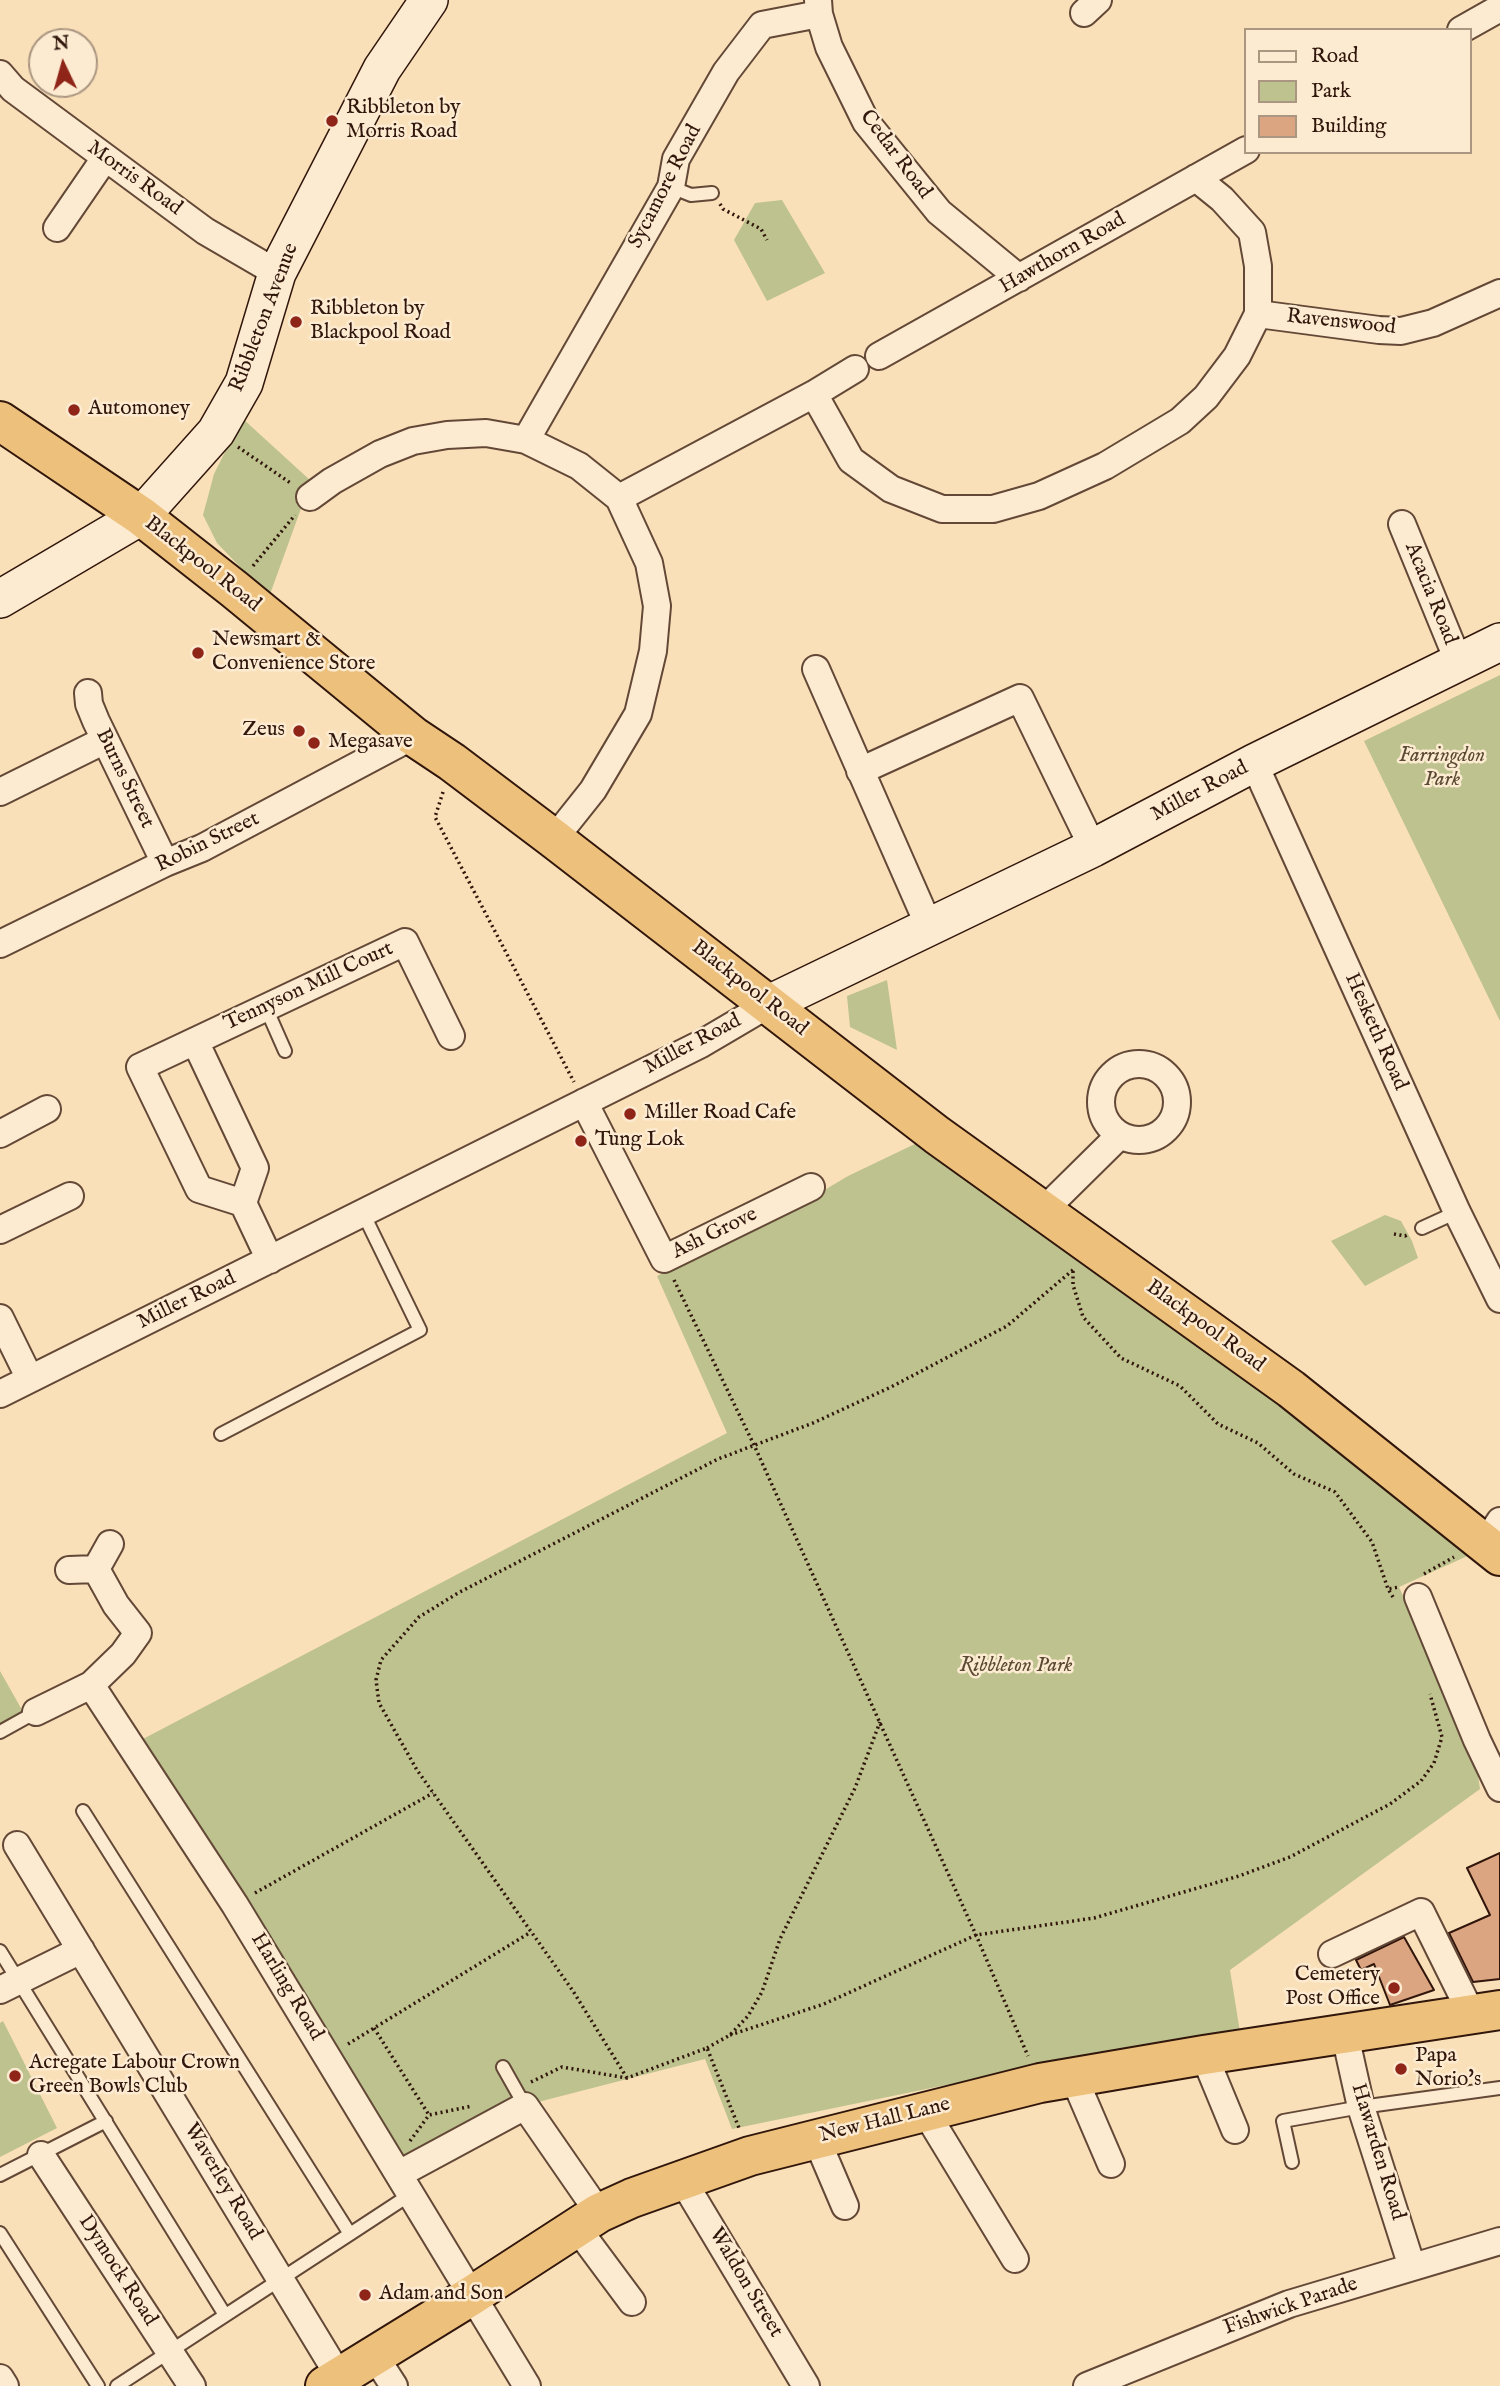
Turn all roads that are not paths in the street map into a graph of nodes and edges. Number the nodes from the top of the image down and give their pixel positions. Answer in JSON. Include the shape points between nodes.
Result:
{"nodes":[{"id":1,"x":429,"y":0,"type":"edge"},
{"id":2,"x":818,"y":7,"type":"edge"},
{"id":3,"x":1500,"y":8,"type":"edge"},
{"id":4,"x":1465,"y":28,"type":"edge"},
{"id":5,"x":0,"y":74,"type":"edge"},
{"id":6,"x":1244,"y":151,"type":"edge"},
{"id":7,"x":106,"y":158,"type":"junction"},
{"id":8,"x":1196,"y":178,"type":"junction"},
{"id":9,"x":671,"y":187,"type":"junction"},
{"id":10,"x":712,"y":193,"type":"road end"},
{"id":11,"x":57,"y":228,"type":"dead end"},
{"id":12,"x":277,"y":273,"type":"junction"},
{"id":13,"x":1019,"y":278,"type":"junction"},
{"id":14,"x":1500,"y":293,"type":"edge"},
{"id":15,"x":1258,"y":314,"type":"junction"},
{"id":16,"x":879,"y":356,"type":"dead end"},
{"id":17,"x":855,"y":369,"type":"dead end"},
{"id":18,"x":814,"y":394,"type":"junction"},
{"id":19,"x":0,"y":421,"type":"edge"},
{"id":20,"x":526,"y":440,"type":"junction"},
{"id":21,"x":310,"y":497,"type":"road end"},
{"id":22,"x":619,"y":498,"type":"junction"},
{"id":23,"x":141,"y":516,"type":"junction"},
{"id":24,"x":1402,"y":524,"type":"dead end"},
{"id":25,"x":0,"y":599,"type":"edge"},
{"id":26,"x":1500,"y":642,"type":"edge"},
{"id":27,"x":1459,"y":663,"type":"junction"},
{"id":28,"x":816,"y":669,"type":"dead end"},
{"id":29,"x":88,"y":693,"type":"dead end"},
{"id":30,"x":413,"y":736,"type":"junction"},
{"id":31,"x":105,"y":740,"type":"junction"},
{"id":32,"x":1254,"y":763,"type":"junction"},
{"id":33,"x":860,"y":771,"type":"junction"},
{"id":34,"x":0,"y":792,"type":"edge"},
{"id":35,"x":554,"y":839,"type":"junction"},
{"id":36,"x":1093,"y":848,"type":"junction"},
{"id":37,"x":165,"y":863,"type":"junction"},
{"id":38,"x":929,"y":926,"type":"junction"},
{"id":39,"x":0,"y":944,"type":"edge"},
{"id":40,"x":769,"y":1003,"type":"junction"},
{"id":41,"x":266,"y":1008,"type":"junction"},
{"id":42,"x":451,"y":1036,"type":"dead end"},
{"id":43,"x":195,"y":1041,"type":"junction"},
{"id":44,"x":285,"y":1051,"type":"dead end"},
{"id":45,"x":584,"y":1102,"type":"junction"},
{"id":46,"x":47,"y":1109,"type":"dead end"},
{"id":47,"x":0,"y":1134,"type":"edge"},
{"id":48,"x":1120,"y":1135,"type":"dead end"},
{"id":49,"x":811,"y":1187,"type":"dead end"},
{"id":50,"x":70,"y":1196,"type":"dead end"},
{"id":51,"x":243,"y":1203,"type":"junction"},
{"id":52,"x":1043,"y":1211,"type":"junction"},
{"id":53,"x":1457,"y":1212,"type":"junction"},
{"id":54,"x":363,"y":1213,"type":"junction"},
{"id":55,"x":1422,"y":1228,"type":"dead end"},
{"id":56,"x":0,"y":1230,"type":"edge"},
{"id":57,"x":270,"y":1260,"type":"junction"},
{"id":58,"x":1500,"y":1299,"type":"edge"},
{"id":59,"x":0,"y":1318,"type":"edge"},
{"id":60,"x":30,"y":1379,"type":"junction"},
{"id":61,"x":0,"y":1394,"type":"edge"},
{"id":62,"x":221,"y":1434,"type":"dead end"},
{"id":63,"x":110,"y":1544,"type":"dead end"},
{"id":64,"x":1485,"y":1544,"type":"edge"},
{"id":65,"x":96,"y":1569,"type":"junction"},
{"id":66,"x":69,"y":1570,"type":"dead end"},
{"id":67,"x":1410,"y":1589,"type":"road end"},
{"id":68,"x":99,"y":1676,"type":"junction"},
{"id":69,"x":36,"y":1712,"type":"joint"},
{"id":70,"x":0,"y":1732,"type":"edge"},
{"id":71,"x":1500,"y":1788,"type":"edge"},
{"id":72,"x":83,"y":1811,"type":"dead end"},
{"id":73,"x":17,"y":1845,"type":"dead end"},
{"id":74,"x":81,"y":1950,"type":"junction"},
{"id":75,"x":0,"y":1951,"type":"edge"},
{"id":76,"x":1332,"y":1954,"type":"dead end"},
{"id":77,"x":9,"y":1985,"type":"edge"},
{"id":78,"x":1486,"y":2012,"type":"edge"},
{"id":79,"x":1345,"y":2035,"type":"junction"},
{"id":80,"x":1204,"y":2055,"type":"junction"},
{"id":81,"x":503,"y":2067,"type":"dead end"},
{"id":82,"x":1057,"y":2081,"type":"junction"},
{"id":83,"x":1500,"y":2088,"type":"edge"},
{"id":84,"x":526,"y":2106,"type":"junction"},
{"id":85,"x":1360,"y":2106,"type":"junction"},
{"id":86,"x":925,"y":2111,"type":"junction"},
{"id":87,"x":106,"y":2121,"type":"junction"},
{"id":88,"x":1235,"y":2130,"type":"dead end"},
{"id":89,"x":816,"y":2138,"type":"junction"},
{"id":90,"x":41,"y":2155,"type":"junction"},
{"id":91,"x":1292,"y":2162,"type":"dead end"},
{"id":92,"x":1111,"y":2164,"type":"dead end"},
{"id":93,"x":0,"y":2175,"type":"edge"},
{"id":94,"x":683,"y":2181,"type":"junction"},
{"id":95,"x":405,"y":2184,"type":"junction"},
{"id":96,"x":845,"y":2206,"type":"dead end"},
{"id":97,"x":588,"y":2220,"type":"junction"},
{"id":98,"x":0,"y":2234,"type":"edge"},
{"id":99,"x":350,"y":2234,"type":"junction"},
{"id":100,"x":1500,"y":2241,"type":"edge"},
{"id":101,"x":1015,"y":2259,"type":"dead end"},
{"id":102,"x":1412,"y":2267,"type":"junction"},
{"id":103,"x":280,"y":2279,"type":"junction"},
{"id":104,"x":471,"y":2296,"type":"junction"},
{"id":105,"x":632,"y":2302,"type":"dead end"},
{"id":106,"x":225,"y":2315,"type":"junction"},
{"id":107,"x":170,"y":2352,"type":"junction"},
{"id":108,"x":374,"y":2355,"type":"junction"},
{"id":109,"x":0,"y":2378,"type":"edge"},
{"id":110,"x":332,"y":2381,"type":"edge"},
{"id":111,"x":5,"y":2386,"type":"edge"},
{"id":112,"x":98,"y":2386,"type":"edge"},
{"id":113,"x":117,"y":2386,"type":"edge"},
{"id":114,"x":192,"y":2386,"type":"edge"},
{"id":115,"x":394,"y":2386,"type":"edge"},
{"id":116,"x":527,"y":2386,"type":"edge"},
{"id":117,"x":806,"y":2386,"type":"edge"},
{"id":118,"x":1087,"y":2386,"type":"edge"}],
"edges":[{"from":1,"to":12,"type":"street","name":"Ribbleton Avenue","via":[[382,69]]},
{"from":2,"to":9,"type":"street","name":"Sycamore Road","via":[[762,25],[726,72],[676,159]]},
{"from":2,"to":13,"type":"street","name":"Cedar Road","via":[[829,47],[866,122],[939,212]]},
{"from":3,"to":4,"type":"street"},
{"from":5,"to":7,"type":"street","name":"Morris Road","via":[[13,89]]},
{"from":6,"to":8,"type":"street","name":"Hawthorn Road"},
{"from":7,"to":11,"type":"street"},
{"from":7,"to":12,"type":"street","name":"Morris Road","via":[[205,231]]},
{"from":8,"to":13,"type":"street","name":"Hawthorn Road"},
{"from":8,"to":15,"type":"street","via":[[1252,232]]},
{"from":9,"to":10,"type":"lane","via":[[691,195]]},
{"from":9,"to":20,"type":"street","name":"Sycamore Road"},
{"from":12,"to":23,"type":"street","name":"Ribbleton Avenue","via":[[244,383],[216,432]]},
{"from":13,"to":16,"type":"street","name":"Hawthorn Road"},
{"from":14,"to":15,"type":"street","name":"Ravenswood","via":[[1433,323],[1401,331]]},
{"from":15,"to":18,"type":"street","via":[[1237,356],[1206,397],[1180,421],[1105,466],[1039,496],[993,509],[942,509],[891,489],[851,460]]},
{"from":17,"to":18,"type":"street"},
{"from":18,"to":22,"type":"street"},
{"from":19,"to":23,"type":"highway","name":"Blackpool Road"},
{"from":20,"to":21,"type":"street","via":[[486,433],[413,441],[380,454]]},
{"from":20,"to":22,"type":"street","via":[[579,466]]},
{"from":22,"to":35,"type":"street","via":[[649,563],[657,606],[653,651],[638,714],[593,790]]},
{"from":23,"to":25,"type":"street","name":"Ribbleton Avenue"},
{"from":23,"to":30,"type":"highway","name":"Blackpool Road"},
{"from":24,"to":27,"type":"street","name":"Acacia Road"},
{"from":26,"to":27,"type":"street","name":"Miller Road"},
{"from":27,"to":32,"type":"street","name":"Miller Road"},
{"from":28,"to":33,"type":"street"},
{"from":29,"to":31,"type":"street","name":"Burns Street"},
{"from":30,"to":35,"type":"highway","name":"Blackpool Road"},
{"from":30,"to":37,"type":"street","name":"Robin Street","via":[[247,825]]},
{"from":31,"to":34,"type":"street"},
{"from":31,"to":37,"type":"street","name":"Burns Street"},
{"from":32,"to":36,"type":"street","name":"Miller Road"},
{"from":32,"to":53,"type":"street","name":"Hesketh Road"},
{"from":33,"to":36,"type":"street","via":[[1020,698]]},
{"from":33,"to":38,"type":"street"},
{"from":35,"to":40,"type":"highway","name":"Blackpool Road"},
{"from":36,"to":38,"type":"street","name":"Miller Road"},
{"from":37,"to":39,"type":"street","name":"Robin Street"},
{"from":38,"to":40,"type":"street","name":"Miller Road"},
{"from":40,"to":45,"type":"street","name":"Miller Road","via":[[701,1044]]},
{"from":40,"to":52,"type":"highway","name":"Blackpool Road","via":[[937,1135]]},
{"from":41,"to":42,"type":"street","name":"Tennyson Mill Court","via":[[405,942]]},
{"from":41,"to":43,"type":"street","name":"Tennyson Mill Court"},
{"from":41,"to":44,"type":"lane"},
{"from":43,"to":51,"type":"street","via":[[255,1168]]},
{"from":43,"to":51,"type":"street","name":"Tennyson Mill Court","via":[[140,1066],[199,1189]]},
{"from":45,"to":49,"type":"street","name":"Ash Grove","via":[[664,1259]]},
{"from":45,"to":54,"type":"street","name":"Miller Road"},
{"from":46,"to":47,"type":"street"},
{"from":48,"to":52,"type":"street"},
{"from":50,"to":56,"type":"street"},
{"from":51,"to":57,"type":"street"},
{"from":52,"to":64,"type":"highway","name":"Blackpool Road","via":[[1291,1389]]},
{"from":53,"to":55,"type":"lane"},
{"from":53,"to":58,"type":"street","name":"Hesketh Road"},
{"from":54,"to":57,"type":"street","name":"Miller Road"},
{"from":54,"to":62,"type":"lane","via":[[419,1330]]},
{"from":57,"to":60,"type":"street","name":"Miller Road"},
{"from":59,"to":60,"type":"street"},
{"from":60,"to":61,"type":"street","name":"Miller Road"},
{"from":63,"to":65,"type":"street"},
{"from":65,"to":66,"type":"street"},
{"from":65,"to":68,"type":"street","via":[[116,1605],[148,1630],[138,1633]]},
{"from":67,"to":71,"type":"street"},
{"from":68,"to":69,"type":"street"},
{"from":68,"to":95,"type":"street","name":"Harling Road"},
{"from":69,"to":70,"type":"lane"},
{"from":72,"to":99,"type":"lane"},
{"from":73,"to":74,"type":"street","name":"Waverley Road"},
{"from":74,"to":77,"type":"street"},
{"from":74,"to":103,"type":"street","name":"Waverley Road"},
{"from":75,"to":77,"type":"lane"},
{"from":76,"to":78,"type":"street","via":[[1421,1912]]},
{"from":77,"to":87,"type":"lane"},
{"from":78,"to":79,"type":"highway","name":"New Hall Lane"},
{"from":79,"to":80,"type":"highway","name":"New Hall Lane"},
{"from":79,"to":85,"type":"street","name":"Hawarden Road"},
{"from":80,"to":82,"type":"highway","name":"New Hall Lane"},
{"from":80,"to":88,"type":"street"},
{"from":81,"to":84,"type":"lane"},
{"from":82,"to":86,"type":"highway","name":"New Hall Lane"},
{"from":82,"to":92,"type":"street"},
{"from":83,"to":85,"type":"lane"},
{"from":84,"to":95,"type":"street"},
{"from":84,"to":97,"type":"street"},
{"from":85,"to":91,"type":"lane","via":[[1283,2121]]},
{"from":85,"to":102,"type":"street","name":"Hawarden Road"},
{"from":86,"to":89,"type":"highway","name":"New Hall Lane"},
{"from":86,"to":101,"type":"street"},
{"from":87,"to":90,"type":"lane"},
{"from":87,"to":106,"type":"lane"},
{"from":89,"to":94,"type":"highway","name":"New Hall Lane"},
{"from":89,"to":96,"type":"street"},
{"from":90,"to":93,"type":"lane"},
{"from":90,"to":107,"type":"street","name":"Dymock Road"},
{"from":94,"to":97,"type":"highway","name":"New Hall Lane","via":[[632,2198]]},
{"from":94,"to":117,"type":"street","name":"Waldon Street"},
{"from":95,"to":99,"type":"lane"},
{"from":95,"to":104,"type":"street","name":"Harling Road"},
{"from":97,"to":104,"type":"highway","name":"New Hall Lane"},
{"from":97,"to":105,"type":"street"},
{"from":98,"to":112,"type":"lane"},
{"from":99,"to":103,"type":"lane"},
{"from":100,"to":102,"type":"street","name":"Fishwick Parade"},
{"from":102,"to":118,"type":"street","name":"Fishwick Parade","via":[[1289,2304]]},
{"from":103,"to":106,"type":"lane"},
{"from":103,"to":110,"type":"street","name":"Waverley Road"},
{"from":104,"to":108,"type":"highway","name":"New Hall Lane"},
{"from":104,"to":116,"type":"street","name":"Harling Road"},
{"from":106,"to":107,"type":"lane"},
{"from":107,"to":113,"type":"lane"},
{"from":107,"to":114,"type":"street","name":"Dymock Road"},
{"from":108,"to":110,"type":"highway","name":"New Hall Lane"},
{"from":108,"to":115,"type":"street"},
{"from":109,"to":111,"type":"street"}]}
